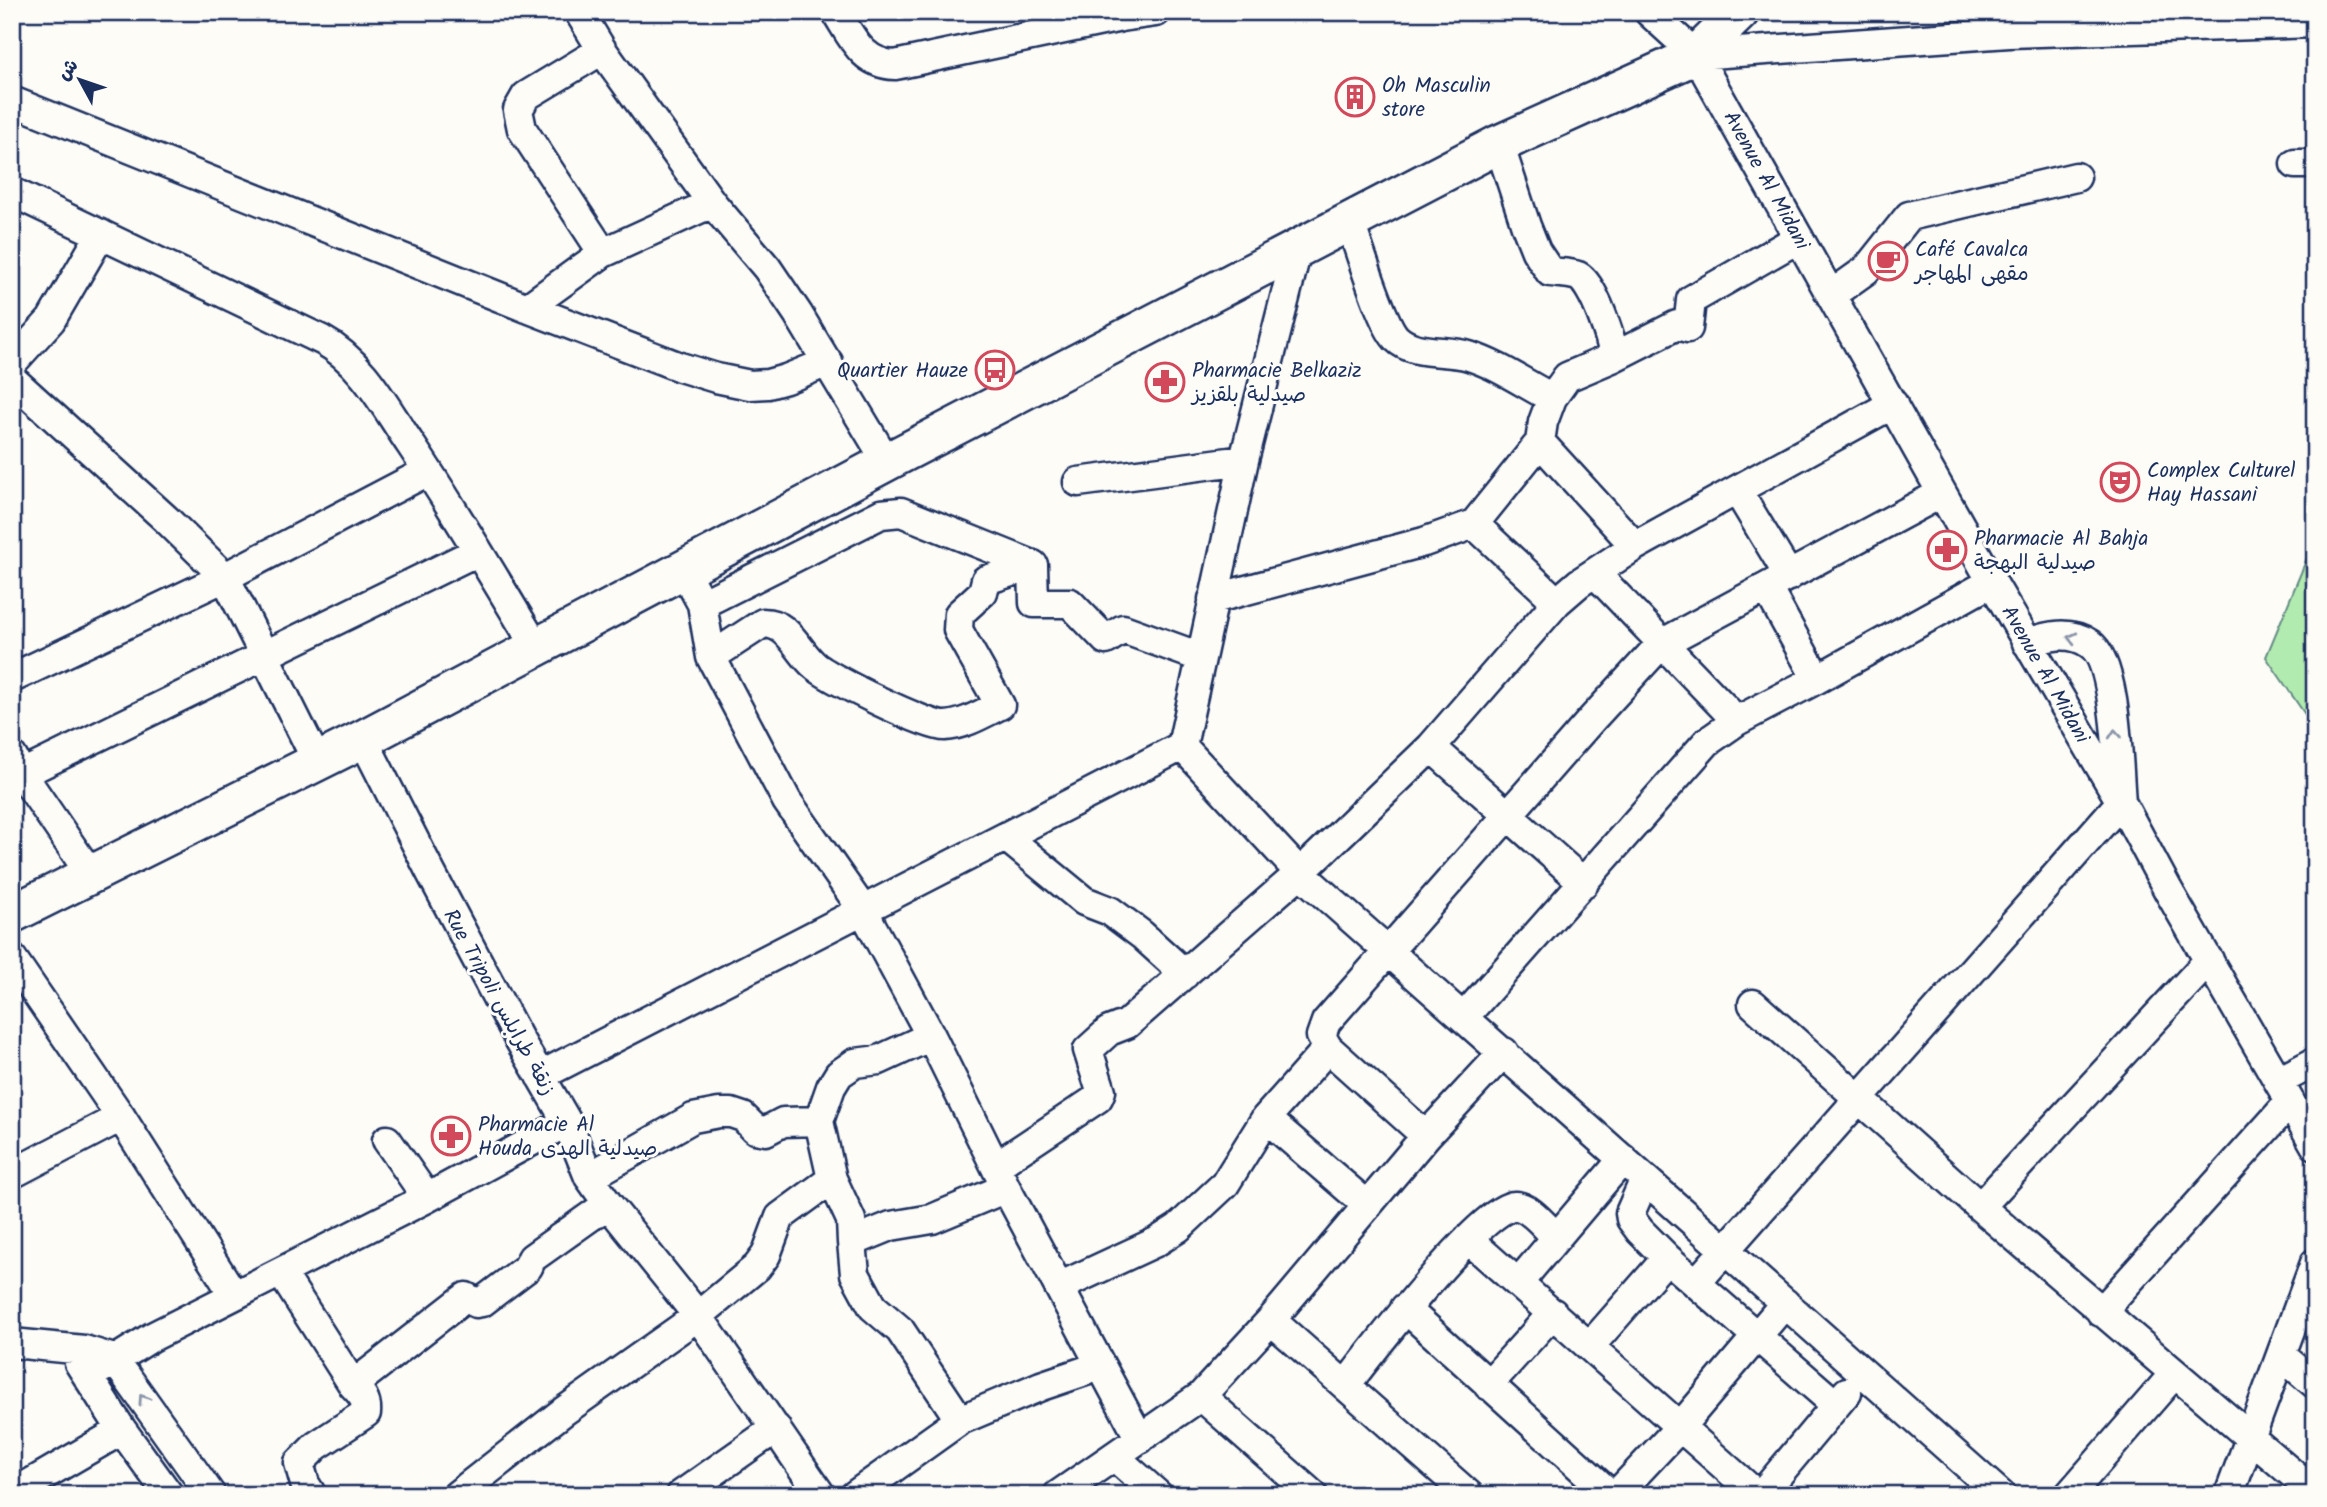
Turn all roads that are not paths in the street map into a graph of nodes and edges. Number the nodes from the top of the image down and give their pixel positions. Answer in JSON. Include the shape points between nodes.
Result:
{"nodes":[{"id":1,"x":579,"y":12,"type":"edge"},
{"id":2,"x":836,"y":12,"type":"edge"},
{"id":3,"x":1156,"y":12,"type":"edge"},
{"id":4,"x":1649,"y":12,"type":"edge"},
{"id":5,"x":1741,"y":12,"type":"edge"},
{"id":6,"x":1120,"y":15,"type":"edge"},
{"id":7,"x":2315,"y":23,"type":"edge"},
{"id":8,"x":602,"y":50,"type":"junction"},
{"id":9,"x":1696,"y":55,"type":"junction"},
{"id":10,"x":12,"y":102,"type":"edge"},
{"id":11,"x":1499,"y":144,"type":"junction"},
{"id":12,"x":2076,"y":177,"type":"dead end"},
{"id":13,"x":12,"y":192,"type":"edge"},
{"id":14,"x":712,"y":203,"type":"junction"},
{"id":15,"x":1350,"y":223,"type":"junction"},
{"id":16,"x":101,"y":234,"type":"junction"},
{"id":17,"x":1799,"y":238,"type":"junction"},
{"id":18,"x":1297,"y":250,"type":"junction"},
{"id":19,"x":603,"y":253,"type":"junction"},
{"id":20,"x":1831,"y":295,"type":"junction"},
{"id":21,"x":527,"y":308,"type":"junction"},
{"id":22,"x":1614,"y":357,"type":"junction"},
{"id":23,"x":828,"y":362,"type":"junction"},
{"id":24,"x":12,"y":363,"type":"edge"},
{"id":25,"x":12,"y":379,"type":"edge"},
{"id":26,"x":1552,"y":398,"type":"junction"},
{"id":27,"x":1893,"y":404,"type":"junction"},
{"id":28,"x":1540,"y":442,"type":"junction"},
{"id":29,"x":1244,"y":460,"type":"junction"},
{"id":30,"x":887,"y":462,"type":"junction"},
{"id":31,"x":428,"y":471,"type":"junction"},
{"id":32,"x":1078,"y":482,"type":"dead end"},
{"id":33,"x":1737,"y":490,"type":"junction"},
{"id":34,"x":1942,"y":493,"type":"junction"},
{"id":35,"x":1474,"y":524,"type":"junction"},
{"id":36,"x":1635,"y":546,"type":"junction"},
{"id":37,"x":478,"y":551,"type":"junction"},
{"id":38,"x":1033,"y":565,"type":"junction"},
{"id":39,"x":683,"y":569,"type":"junction"},
{"id":40,"x":1596,"y":574,"type":"junction"},
{"id":41,"x":225,"y":577,"type":"junction"},
{"id":42,"x":1779,"y":582,"type":"junction"},
{"id":43,"x":1992,"y":582,"type":"junction"},
{"id":44,"x":1213,"y":599,"type":"junction"},
{"id":45,"x":1557,"y":602,"type":"junction"},
{"id":46,"x":702,"y":604,"type":"junction"},
{"id":47,"x":2027,"y":643,"type":"junction"},
{"id":48,"x":1661,"y":644,"type":"junction"},
{"id":49,"x":537,"y":649,"type":"junction"},
{"id":50,"x":264,"y":657,"type":"junction"},
{"id":51,"x":711,"y":657,"type":"junction"},
{"id":52,"x":1200,"y":657,"type":"junction"},
{"id":53,"x":12,"y":678,"type":"edge"},
{"id":54,"x":1817,"y":679,"type":"junction"},
{"id":55,"x":1737,"y":720,"type":"junction"},
{"id":56,"x":363,"y":739,"type":"junction"},
{"id":57,"x":1182,"y":746,"type":"junction"},
{"id":58,"x":1431,"y":747,"type":"junction"},
{"id":59,"x":317,"y":761,"type":"junction"},
{"id":60,"x":17,"y":765,"type":"edge"},
{"id":61,"x":2121,"y":802,"type":"junction"},
{"id":62,"x":1508,"y":813,"type":"junction"},
{"id":63,"x":1006,"y":836,"type":"junction"},
{"id":64,"x":1300,"y":873,"type":"junction"},
{"id":65,"x":92,"y":875,"type":"junction"},
{"id":66,"x":1584,"y":883,"type":"junction"},
{"id":67,"x":863,"y":910,"type":"junction"},
{"id":68,"x":12,"y":914,"type":"edge"},
{"id":69,"x":1388,"y":950,"type":"junction"},
{"id":70,"x":12,"y":958,"type":"edge"},
{"id":71,"x":2210,"y":960,"type":"junction"},
{"id":72,"x":1185,"y":974,"type":"junction"},
{"id":73,"x":1753,"y":1004,"type":"dead end"},
{"id":74,"x":1464,"y":1017,"type":"junction"},
{"id":75,"x":931,"y":1036,"type":"junction"},
{"id":76,"x":1328,"y":1048,"type":"junction"},
{"id":77,"x":1504,"y":1052,"type":"junction"},
{"id":78,"x":2315,"y":1062,"type":"edge"},
{"id":79,"x":540,"y":1076,"type":"junction"},
{"id":80,"x":2285,"y":1091,"type":"junction"},
{"id":81,"x":1858,"y":1100,"type":"junction"},
{"id":82,"x":121,"y":1117,"type":"junction"},
{"id":83,"x":1266,"y":1118,"type":"junction"},
{"id":84,"x":820,"y":1121,"type":"junction"},
{"id":85,"x":567,"y":1122,"type":"junction"},
{"id":86,"x":1426,"y":1136,"type":"junction"},
{"id":87,"x":387,"y":1140,"type":"dead end"},
{"id":88,"x":2315,"y":1145,"type":"edge"},
{"id":89,"x":1623,"y":1159,"type":"junction"},
{"id":90,"x":12,"y":1174,"type":"edge"},
{"id":91,"x":589,"y":1177,"type":"junction"},
{"id":92,"x":1001,"y":1177,"type":"junction"},
{"id":93,"x":832,"y":1179,"type":"junction"},
{"id":94,"x":1645,"y":1179,"type":"junction"},
{"id":95,"x":427,"y":1198,"type":"junction"},
{"id":96,"x":608,"y":1203,"type":"junction"},
{"id":97,"x":1367,"y":1205,"type":"junction"},
{"id":98,"x":1980,"y":1208,"type":"junction"},
{"id":99,"x":1556,"y":1237,"type":"junction"},
{"id":100,"x":1468,"y":1239,"type":"junction"},
{"id":101,"x":852,"y":1242,"type":"junction"},
{"id":102,"x":1724,"y":1250,"type":"junction"},
{"id":103,"x":1667,"y":1258,"type":"junction"},
{"id":104,"x":2315,"y":1263,"type":"edge"},
{"id":105,"x":281,"y":1272,"type":"junction"},
{"id":106,"x":1519,"y":1282,"type":"junction"},
{"id":107,"x":1696,"y":1283,"type":"junction"},
{"id":108,"x":1059,"y":1287,"type":"junction"},
{"id":109,"x":234,"y":1295,"type":"junction"},
{"id":110,"x":1785,"y":1303,"type":"junction"},
{"id":111,"x":1405,"y":1308,"type":"junction"},
{"id":112,"x":2101,"y":1312,"type":"junction"},
{"id":113,"x":1553,"y":1313,"type":"junction"},
{"id":114,"x":698,"y":1316,"type":"junction"},
{"id":115,"x":1271,"y":1320,"type":"junction"},
{"id":116,"x":1757,"y":1336,"type":"junction"},
{"id":117,"x":12,"y":1343,"type":"edge"},
{"id":118,"x":1590,"y":1346,"type":"junction"},
{"id":119,"x":64,"y":1349,"type":"junction"},
{"id":120,"x":2282,"y":1356,"type":"junction"},
{"id":121,"x":114,"y":1359,"type":"junction"},
{"id":122,"x":1100,"y":1366,"type":"junction"},
{"id":123,"x":1864,"y":1374,"type":"junction"},
{"id":124,"x":2174,"y":1374,"type":"junction"},
{"id":125,"x":88,"y":1377,"type":"junction"},
{"id":126,"x":2315,"y":1384,"type":"edge"},
{"id":127,"x":353,"y":1385,"type":"junction"},
{"id":128,"x":1346,"y":1385,"type":"junction"},
{"id":129,"x":1488,"y":1385,"type":"junction"},
{"id":130,"x":1201,"y":1396,"type":"junction"},
{"id":131,"x":1836,"y":1405,"type":"junction"},
{"id":132,"x":960,"y":1420,"type":"junction"},
{"id":133,"x":1680,"y":1427,"type":"junction"},
{"id":134,"x":776,"y":1428,"type":"junction"},
{"id":135,"x":122,"y":1430,"type":"junction"},
{"id":136,"x":169,"y":1438,"type":"junction"},
{"id":137,"x":2250,"y":1438,"type":"junction"},
{"id":138,"x":1140,"y":1439,"type":"junction"},
{"id":139,"x":141,"y":1455,"type":"junction"},
{"id":140,"x":1115,"y":1457,"type":"junction"},
{"id":141,"x":464,"y":1492,"type":"edge"},
{"id":142,"x":2315,"y":1493,"type":"edge"},
{"id":143,"x":12,"y":1494,"type":"edge"},
{"id":144,"x":169,"y":1495,"type":"edge"},
{"id":145,"x":211,"y":1495,"type":"edge"},
{"id":146,"x":309,"y":1495,"type":"edge"},
{"id":147,"x":681,"y":1495,"type":"edge"},
{"id":148,"x":821,"y":1495,"type":"edge"},
{"id":149,"x":855,"y":1495,"type":"edge"},
{"id":150,"x":1059,"y":1495,"type":"edge"},
{"id":151,"x":1158,"y":1495,"type":"edge"},
{"id":152,"x":1313,"y":1495,"type":"edge"},
{"id":153,"x":1469,"y":1495,"type":"edge"},
{"id":154,"x":1614,"y":1495,"type":"edge"},
{"id":155,"x":1759,"y":1495,"type":"edge"},
{"id":156,"x":2001,"y":1495,"type":"edge"},
{"id":157,"x":2069,"y":1495,"type":"edge"},
{"id":158,"x":2229,"y":1495,"type":"edge"}],
"edges":[{"from":1,"to":8,"type":"street"},
{"from":2,"to":6,"type":"street","via":[[867,57],[875,63],[895,65]]},
{"from":3,"to":6,"type":"street"},
{"from":4,"to":9,"type":"street","name":"Avenue Al Midani"},
{"from":5,"to":9,"type":"main road"},
{"from":7,"to":9,"type":"street","via":[[2009,33]]},
{"from":8,"to":14,"type":"street"},
{"from":8,"to":19,"type":"street","via":[[526,96],[518,110],[522,129]]},
{"from":9,"to":11,"type":"main road"},
{"from":9,"to":17,"type":"street","name":"Avenue Al Midani"},
{"from":10,"to":21,"type":"street"},
{"from":11,"to":15,"type":"main road"},
{"from":11,"to":22,"type":"street","via":[[1536,251],[1549,272],[1577,276],[1588,286]]},
{"from":12,"to":20,"type":"street","via":[[1909,216],[1866,270]]},
{"from":13,"to":16,"type":"street"},
{"from":14,"to":19,"type":"street"},
{"from":14,"to":23,"type":"street","via":[[767,268]]},
{"from":15,"to":18,"type":"main road"},
{"from":15,"to":26,"type":"street","via":[[1385,317],[1401,343],[1469,356]]},
{"from":16,"to":24,"type":"street","via":[[51,320]]},
{"from":16,"to":31,"type":"street","via":[[337,348],[368,380]]},
{"from":17,"to":20,"type":"street","name":"Avenue Al Midani"},
{"from":17,"to":22,"type":"street","via":[[1691,300],[1688,328],[1677,325]]},
{"from":18,"to":29,"type":"street"},
{"from":18,"to":30,"type":"main road"},
{"from":19,"to":21,"type":"street"},
{"from":20,"to":27,"type":"street","name":"Avenue Al Midani"},
{"from":21,"to":23,"type":"street","via":[[734,383],[768,384]]},
{"from":22,"to":26,"type":"street","via":[[1567,377]]},
{"from":23,"to":30,"type":"street"},
{"from":25,"to":41,"type":"street"},
{"from":26,"to":28,"type":"street"},
{"from":27,"to":33,"type":"street"},
{"from":27,"to":34,"type":"street","name":"Avenue Al Midani"},
{"from":28,"to":35,"type":"street"},
{"from":28,"to":36,"type":"street"},
{"from":29,"to":32,"type":"street"},
{"from":29,"to":44,"type":"street"},
{"from":30,"to":39,"type":"main road"},
{"from":31,"to":37,"type":"street"},
{"from":31,"to":41,"type":"street"},
{"from":33,"to":36,"type":"street"},
{"from":33,"to":42,"type":"street"},
{"from":34,"to":42,"type":"street"},
{"from":34,"to":43,"type":"street","name":"Avenue Al Midani"},
{"from":35,"to":44,"type":"street"},
{"from":35,"to":45,"type":"street"},
{"from":36,"to":40,"type":"street"},
{"from":37,"to":49,"type":"street"},
{"from":37,"to":50,"type":"street"},
{"from":38,"to":46,"type":"street","via":[[894,511]]},
{"from":38,"to":51,"type":"street","via":[[986,580],[983,592],[959,614],[958,630],[1000,705],[958,723],[945,726],[920,720],[821,670],[772,623],[763,624]]},
{"from":38,"to":52,"type":"street","via":[[1034,603],[1070,603],[1107,640],[1123,629]]},
{"from":39,"to":46,"type":"street"},
{"from":39,"to":49,"type":"main road"},
{"from":40,"to":45,"type":"street"},
{"from":40,"to":48,"type":"street"},
{"from":41,"to":50,"type":"street"},
{"from":41,"to":53,"type":"street"},
{"from":42,"to":48,"type":"street"},
{"from":42,"to":54,"type":"street"},
{"from":43,"to":47,"type":"street","name":"Avenue Al Midani"},
{"from":43,"to":54,"type":"street"},
{"from":44,"to":52,"type":"street"},
{"from":45,"to":58,"type":"street"},
{"from":46,"to":51,"type":"street"},
{"from":47,"to":61,"type":"street","name":"Avenue Al Midani"},
{"from":61,"to":47,"type":"street","one_way":true,"via":[[2105,666],[2091,644],[2069,635]]},
{"from":48,"to":55,"type":"street"},
{"from":48,"to":62,"type":"street"},
{"from":49,"to":56,"type":"main road"},
{"from":50,"to":59,"type":"street"},
{"from":50,"to":60,"type":"street"},
{"from":51,"to":67,"type":"street","via":[[787,801]]},
{"from":52,"to":57,"type":"street"},
{"from":54,"to":55,"type":"street"},
{"from":55,"to":66,"type":"street","via":[[1707,742]]},
{"from":56,"to":59,"type":"main road"},
{"from":56,"to":79,"type":"street","name":"Rue Tripoli زنقة طرابلس"},
{"from":57,"to":63,"type":"street"},
{"from":57,"to":64,"type":"street"},
{"from":58,"to":62,"type":"street"},
{"from":58,"to":64,"type":"street"},
{"from":59,"to":65,"type":"main road"},
{"from":60,"to":65,"type":"street"},
{"from":61,"to":71,"type":"street","name":"Avenue Al Midani"},
{"from":61,"to":81,"type":"street"},
{"from":62,"to":66,"type":"street"},
{"from":62,"to":69,"type":"street"},
{"from":63,"to":67,"type":"street"},
{"from":63,"to":72,"type":"street","via":[[1084,901],[1110,911],[1134,929]]},
{"from":64,"to":69,"type":"street"},
{"from":64,"to":72,"type":"street"},
{"from":65,"to":68,"type":"main road"},
{"from":66,"to":74,"type":"street"},
{"from":67,"to":75,"type":"street"},
{"from":67,"to":79,"type":"street"},
{"from":69,"to":74,"type":"street"},
{"from":69,"to":76,"type":"street","via":[[1325,1022],[1321,1036]]},
{"from":70,"to":82,"type":"street"},
{"from":71,"to":80,"type":"street","name":"Avenue Al Midani"},
{"from":71,"to":98,"type":"street"},
{"from":72,"to":92,"type":"street","via":[[1127,1024],[1109,1031],[1088,1050],[1101,1091],[1098,1098]]},
{"from":73,"to":81,"type":"street"},
{"from":74,"to":77,"type":"street"},
{"from":75,"to":84,"type":"street","via":[[879,1060],[855,1063],[839,1074]]},
{"from":75,"to":92,"type":"street"},
{"from":76,"to":83,"type":"street"},
{"from":76,"to":86,"type":"street"},
{"from":77,"to":86,"type":"street"},
{"from":77,"to":89,"type":"street"},
{"from":78,"to":80,"type":"street"},
{"from":79,"to":85,"type":"street","name":"Rue Tripoli زنقة طرابلس"},
{"from":80,"to":88,"type":"street","name":"Avenue Al Midani"},
{"from":80,"to":112,"type":"street"},
{"from":81,"to":98,"type":"street"},
{"from":81,"to":102,"type":"street"},
{"from":82,"to":90,"type":"street"},
{"from":82,"to":109,"type":"street"},
{"from":83,"to":97,"type":"street"},
{"from":83,"to":108,"type":"street","via":[[1225,1185],[1178,1228]]},
{"from":84,"to":91,"type":"street","via":[[783,1122],[766,1131],[731,1113],[706,1114]]},
{"from":84,"to":93,"type":"street"},
{"from":85,"to":91,"type":"street","name":"Rue Tripoli زنقة طرابلس"},
{"from":85,"to":95,"type":"street"},
{"from":86,"to":97,"type":"street"},
{"from":87,"to":95,"type":"street"},
{"from":89,"to":94,"type":"street"},
{"from":89,"to":99,"type":"street"},
{"from":91,"to":96,"type":"street","name":"Rue Tripoli زنقة طرابلس"},
{"from":92,"to":101,"type":"street","via":[[932,1219],[891,1226]]},
{"from":92,"to":108,"type":"street"},
{"from":93,"to":101,"type":"street","via":[[851,1220]]},
{"from":93,"to":114,"type":"street","via":[[780,1217],[762,1261]]},
{"from":94,"to":102,"type":"street"},
{"from":94,"to":103,"type":"street","via":[[1631,1206],[1631,1219]]},
{"from":95,"to":105,"type":"street"},
{"from":96,"to":114,"type":"street","name":"Rue Tripoli زنقة طرابلس"},
{"from":96,"to":127,"type":"street","via":[[532,1258],[528,1268],[482,1302],[466,1297]]},
{"from":97,"to":115,"type":"street"},
{"from":98,"to":112,"type":"street"},
{"from":99,"to":100,"type":"street","via":[[1525,1209],[1512,1205]]},
{"from":99,"to":106,"type":"street"},
{"from":100,"to":106,"type":"street"},
{"from":100,"to":111,"type":"street"},
{"from":101,"to":132,"type":"street","via":[[855,1273],[873,1307],[900,1330]]},
{"from":102,"to":107,"type":"street"},
{"from":102,"to":110,"type":"street"},
{"from":103,"to":107,"type":"street"},
{"from":103,"to":118,"type":"street"},
{"from":104,"to":120,"type":"street"},
{"from":105,"to":109,"type":"street"},
{"from":105,"to":127,"type":"street"},
{"from":106,"to":113,"type":"street"},
{"from":107,"to":116,"type":"street"},
{"from":108,"to":122,"type":"street"},
{"from":109,"to":121,"type":"street"},
{"from":110,"to":116,"type":"street"},
{"from":110,"to":123,"type":"street"},
{"from":111,"to":128,"type":"street"},
{"from":111,"to":129,"type":"street"},
{"from":112,"to":124,"type":"street"},
{"from":113,"to":118,"type":"street"},
{"from":113,"to":129,"type":"street"},
{"from":114,"to":134,"type":"street","name":"Rue Tripoli زنقة طرابلس"},
{"from":114,"to":141,"type":"street","via":[[564,1411]]},
{"from":115,"to":128,"type":"street"},
{"from":115,"to":130,"type":"street"},
{"from":116,"to":131,"type":"street"},
{"from":116,"to":133,"type":"street"},
{"from":117,"to":119,"type":"street"},
{"from":118,"to":133,"type":"street"},
{"from":119,"to":121,"type":"street"},
{"from":119,"to":125,"type":"street"},
{"from":120,"to":126,"type":"street"},
{"from":120,"to":137,"type":"street"},
{"from":121,"to":125,"type":"street"},
{"from":136,"to":121,"type":"street","one_way":true},
{"from":122,"to":132,"type":"street"},
{"from":122,"to":138,"type":"street"},
{"from":123,"to":131,"type":"street"},
{"from":123,"to":156,"type":"street"},
{"from":124,"to":137,"type":"street"},
{"from":124,"to":157,"type":"street"},
{"from":125,"to":135,"type":"street"},
{"from":127,"to":146,"type":"street","via":[[363,1395],[366,1413],[299,1462]]},
{"from":128,"to":153,"type":"street"},
{"from":129,"to":154,"type":"street"},
{"from":130,"to":138,"type":"street"},
{"from":130,"to":152,"type":"street"},
{"from":131,"to":155,"type":"street"},
{"from":132,"to":149,"type":"street"},
{"from":133,"to":154,"type":"street"},
{"from":133,"to":155,"type":"street"},
{"from":134,"to":147,"type":"street"},
{"from":134,"to":148,"type":"street","name":"Rue Tripoli زنقة طرابلس"},
{"from":135,"to":139,"type":"street"},
{"from":135,"to":143,"type":"street"},
{"from":136,"to":139,"type":"street"},
{"from":136,"to":145,"type":"street"},
{"from":137,"to":142,"type":"street"},
{"from":137,"to":158,"type":"street"},
{"from":138,"to":140,"type":"street"},
{"from":139,"to":144,"type":"street"},
{"from":140,"to":150,"type":"street"},
{"from":140,"to":151,"type":"street"}]}
